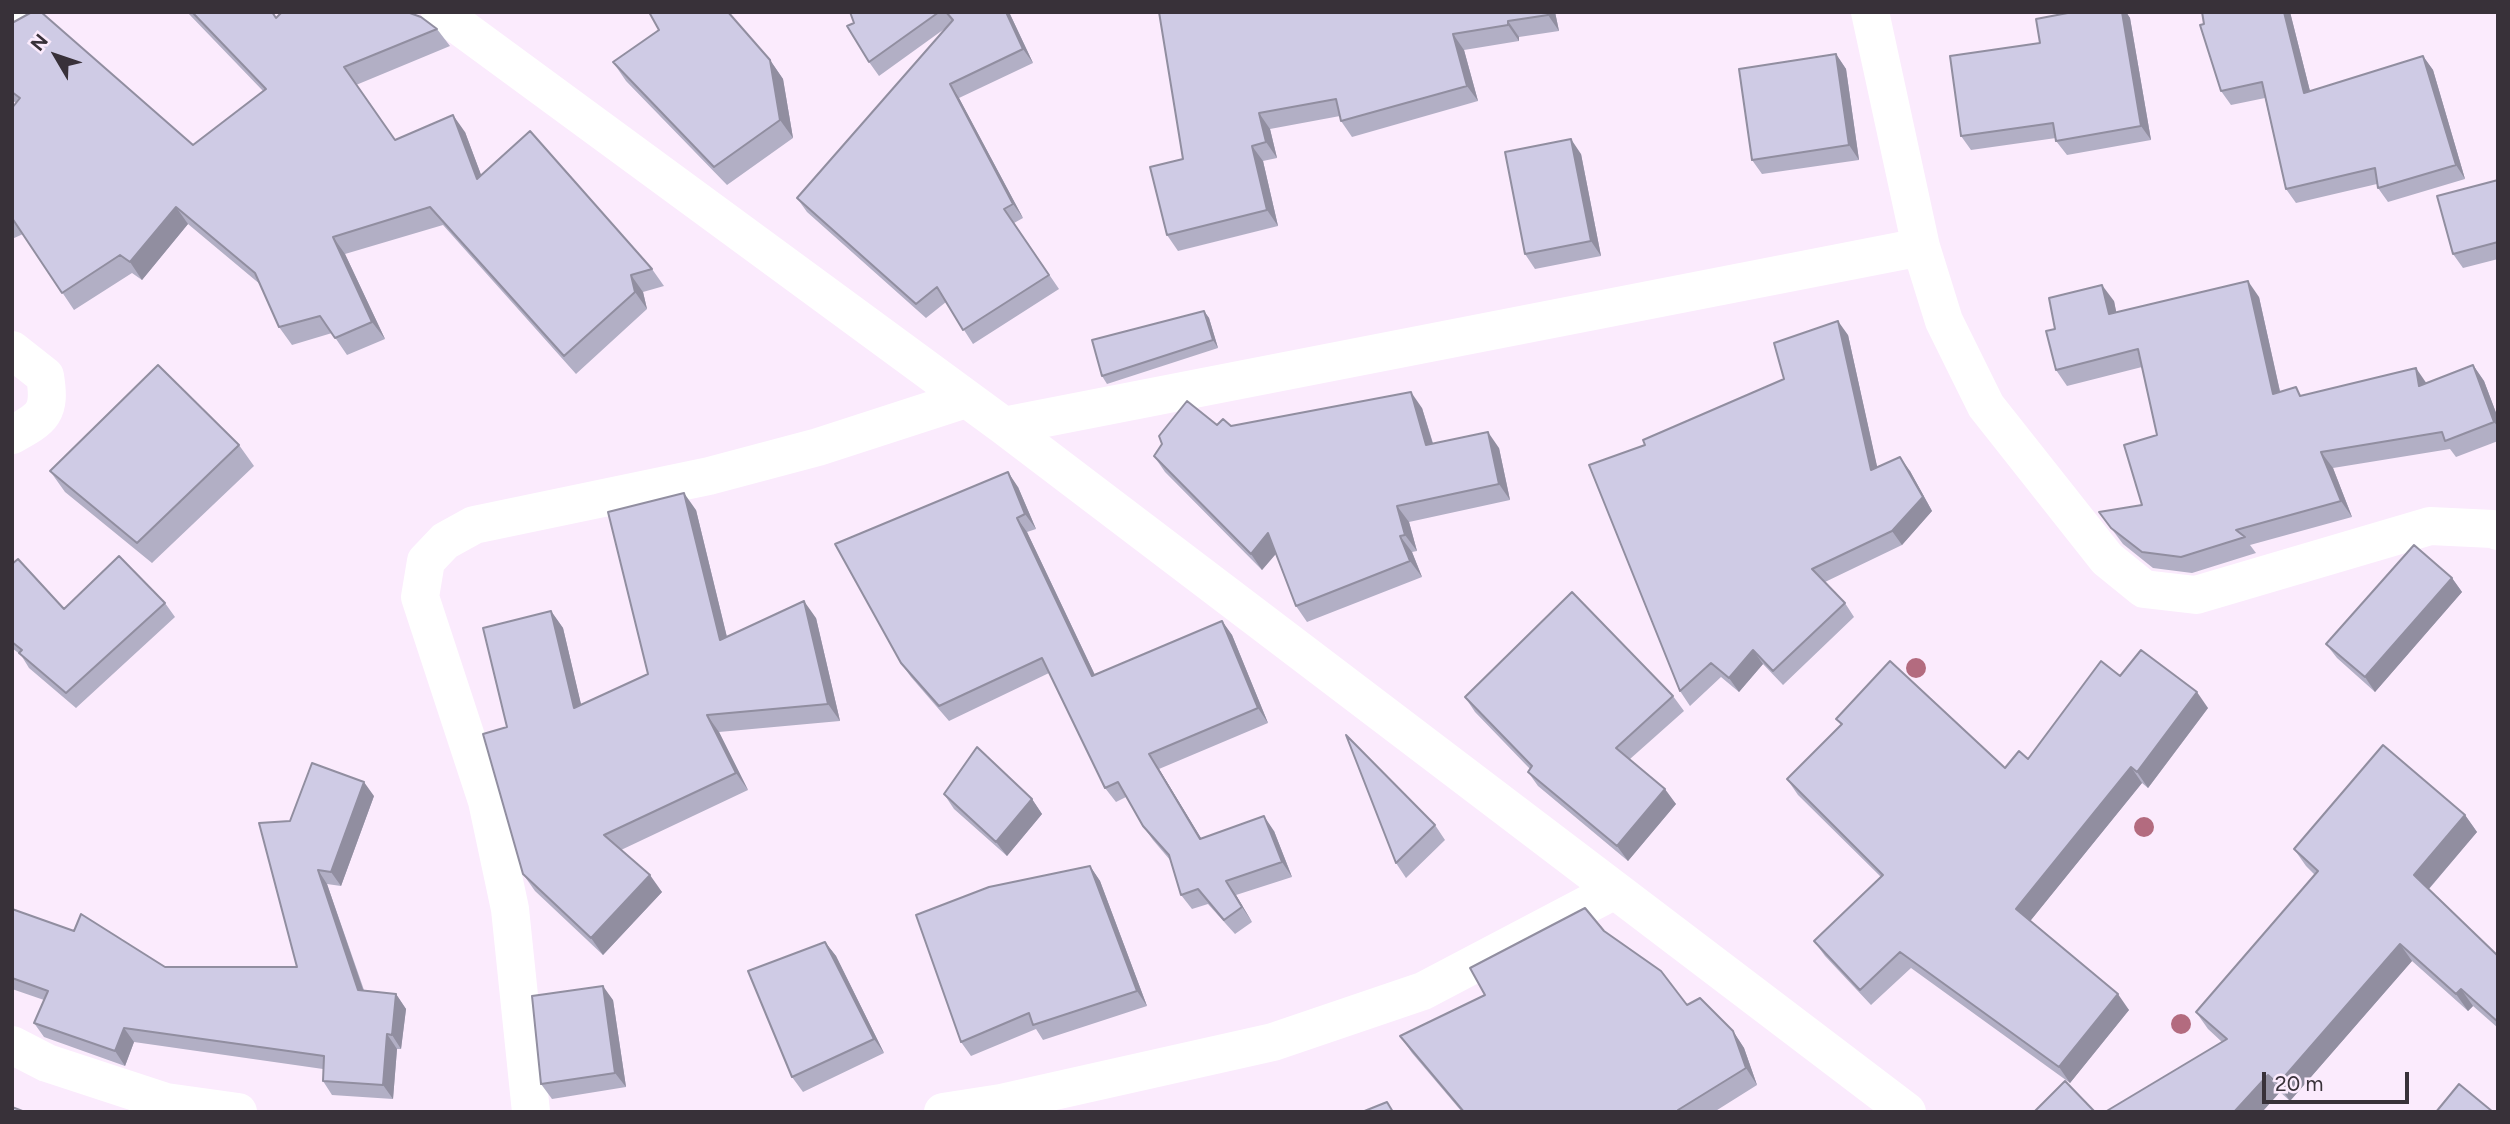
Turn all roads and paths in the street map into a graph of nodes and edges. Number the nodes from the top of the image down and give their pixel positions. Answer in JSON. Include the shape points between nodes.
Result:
{"nodes":[{"id":1,"x":440,"y":12,"type":"edge"},
{"id":2,"x":1870,"y":12,"type":"edge"},
{"id":3,"x":1921,"y":247,"type":"junction"},
{"id":4,"x":12,"y":351,"type":"edge"},
{"id":5,"x":966,"y":399,"type":"junction"},
{"id":6,"x":1004,"y":426,"type":"junction"},
{"id":7,"x":12,"y":435,"type":"edge"},
{"id":8,"x":2498,"y":531,"type":"edge"},
{"id":9,"x":1615,"y":890,"type":"junction"},
{"id":10,"x":12,"y":1045,"type":"edge"},
{"id":11,"x":1903,"y":1111,"type":"edge"},
{"id":12,"x":238,"y":1112,"type":"edge"},
{"id":13,"x":531,"y":1112,"type":"edge"},
{"id":14,"x":943,"y":1112,"type":"edge"}],
"edges":[{"from":1,"to":5,"type":"street"},
{"from":2,"to":3,"type":"street"},
{"from":3,"to":6,"type":"street"},
{"from":3,"to":8,"type":"street","via":[[1944,321],[1986,406],[2106,559],[2144,589],[2196,595],[2430,526]]},
{"from":4,"to":7,"type":"street","via":[[45,376],[48,398],[39,420]]},
{"from":5,"to":6,"type":"street"},
{"from":5,"to":13,"type":"street","via":[[818,447],[709,476],[474,525],[445,541],[426,561],[420,597],[487,801],[510,909]]},
{"from":6,"to":9,"type":"street"},
{"from":9,"to":11,"type":"street"},
{"from":9,"to":14,"type":"street","via":[[1423,991],[1273,1042]]},
{"from":10,"to":12,"type":"street","via":[[47,1063],[166,1102]]}]}
